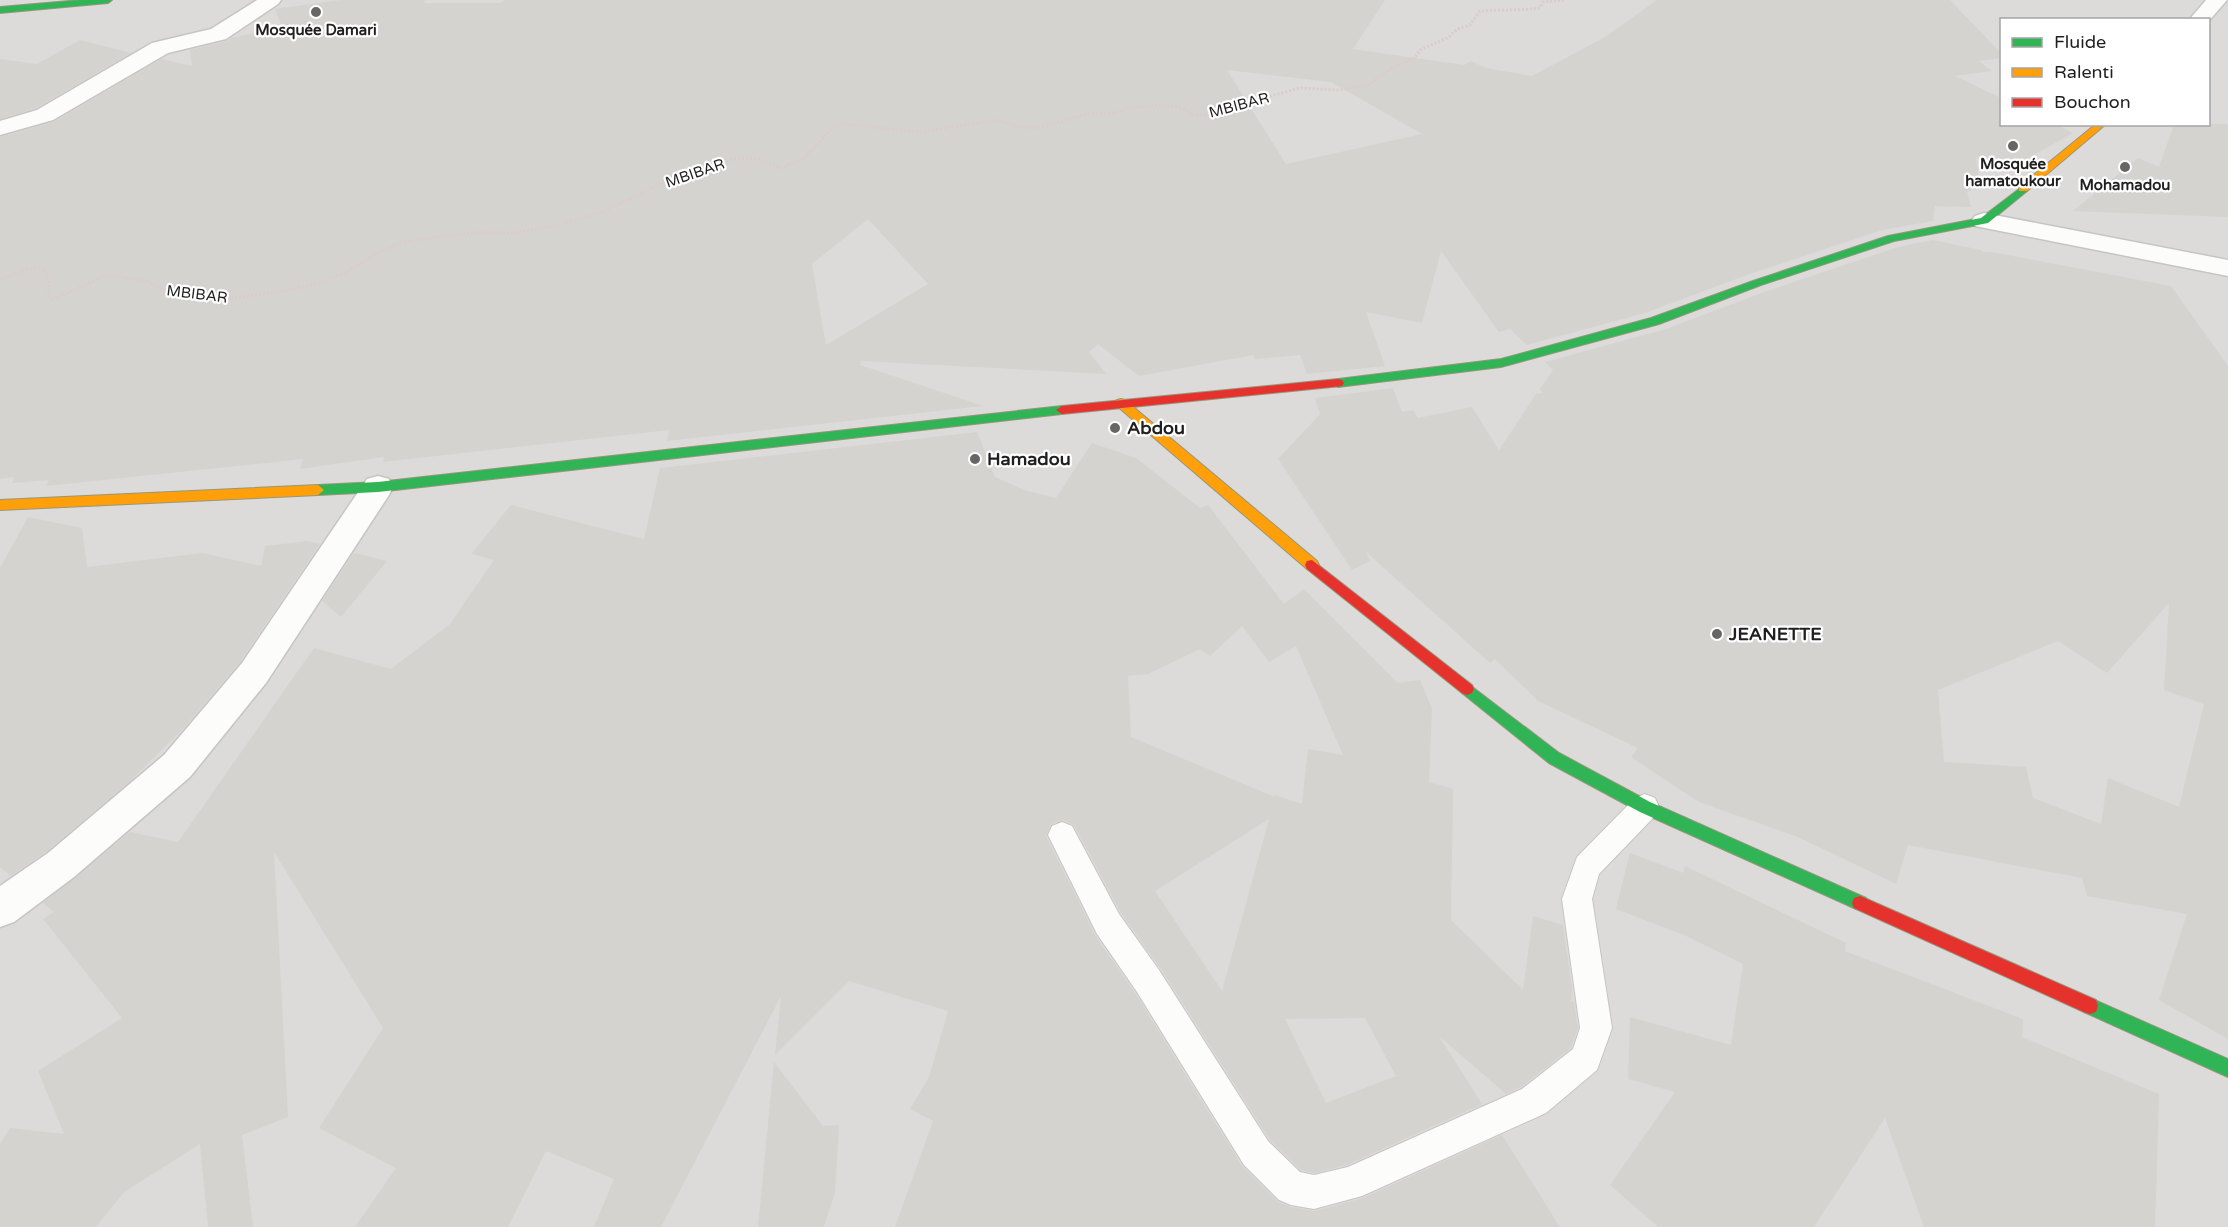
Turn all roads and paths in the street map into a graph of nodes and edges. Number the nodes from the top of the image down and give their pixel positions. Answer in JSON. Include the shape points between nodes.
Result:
{"nodes":[{"id":1,"x":108,"y":0,"type":"edge"},
{"id":2,"x":271,"y":0,"type":"edge"},
{"id":3,"x":1564,"y":0,"type":"edge"},
{"id":4,"x":2217,"y":0,"type":"edge"},
{"id":5,"x":0,"y":10,"type":"edge"},
{"id":6,"x":2201,"y":18,"type":"edge"},
{"id":7,"x":2100,"y":126,"type":"edge"},
{"id":8,"x":0,"y":128,"type":"edge"},
{"id":9,"x":1984,"y":221,"type":"junction"},
{"id":10,"x":2228,"y":268,"type":"edge"},
{"id":11,"x":0,"y":280,"type":"edge"},
{"id":12,"x":1121,"y":403,"type":"junction"},
{"id":13,"x":378,"y":487,"type":"junction"},
{"id":14,"x":0,"y":505,"type":"edge"},
{"id":15,"x":1645,"y":807,"type":"junction"},
{"id":16,"x":1062,"y":834,"type":"dead end"},
{"id":17,"x":0,"y":909,"type":"edge"},
{"id":18,"x":2228,"y":1068,"type":"edge"}],
"edges":[{"from":1,"to":5,"type":"street"},
{"from":2,"to":8,"type":"street","via":[[218,34],[160,48],[45,115]]},
{"from":3,"to":11,"type":"path","name":"MBIBAR","via":[[1543,2],[1540,8],[1480,11],[1470,26],[1420,50],[1415,58],[1390,69],[1367,86],[1337,90],[1299,88],[1204,115],[1191,115],[1184,108],[1163,105],[1131,108],[1039,128],[996,120],[920,132],[844,124],[833,128],[803,159],[781,168],[758,159],[733,159],[665,182],[602,212],[555,226],[402,242],[347,272],[289,290],[222,298],[162,290],[146,281],[107,275],[54,298],[48,296],[50,284],[44,268],[28,268]]},
{"from":4,"to":6,"type":"street"},
{"from":7,"to":9,"type":"street"},
{"from":9,"to":10,"type":"street"},
{"from":9,"to":12,"type":"street","via":[[1892,238],[1655,321],[1501,363],[1334,384]]},
{"from":12,"to":13,"type":"street"},
{"from":12,"to":15,"type":"street","via":[[1358,604],[1554,758]]},
{"from":13,"to":14,"type":"street"},
{"from":13,"to":17,"type":"street","via":[[254,673],[177,766],[61,865]]},
{"from":15,"to":16,"type":"lane","via":[[1587,867],[1577,899],[1596,1028],[1586,1059],[1533,1101],[1350,1184],[1314,1192],[1291,1188],[1256,1153],[1108,924]]},
{"from":15,"to":18,"type":"street"}]}
